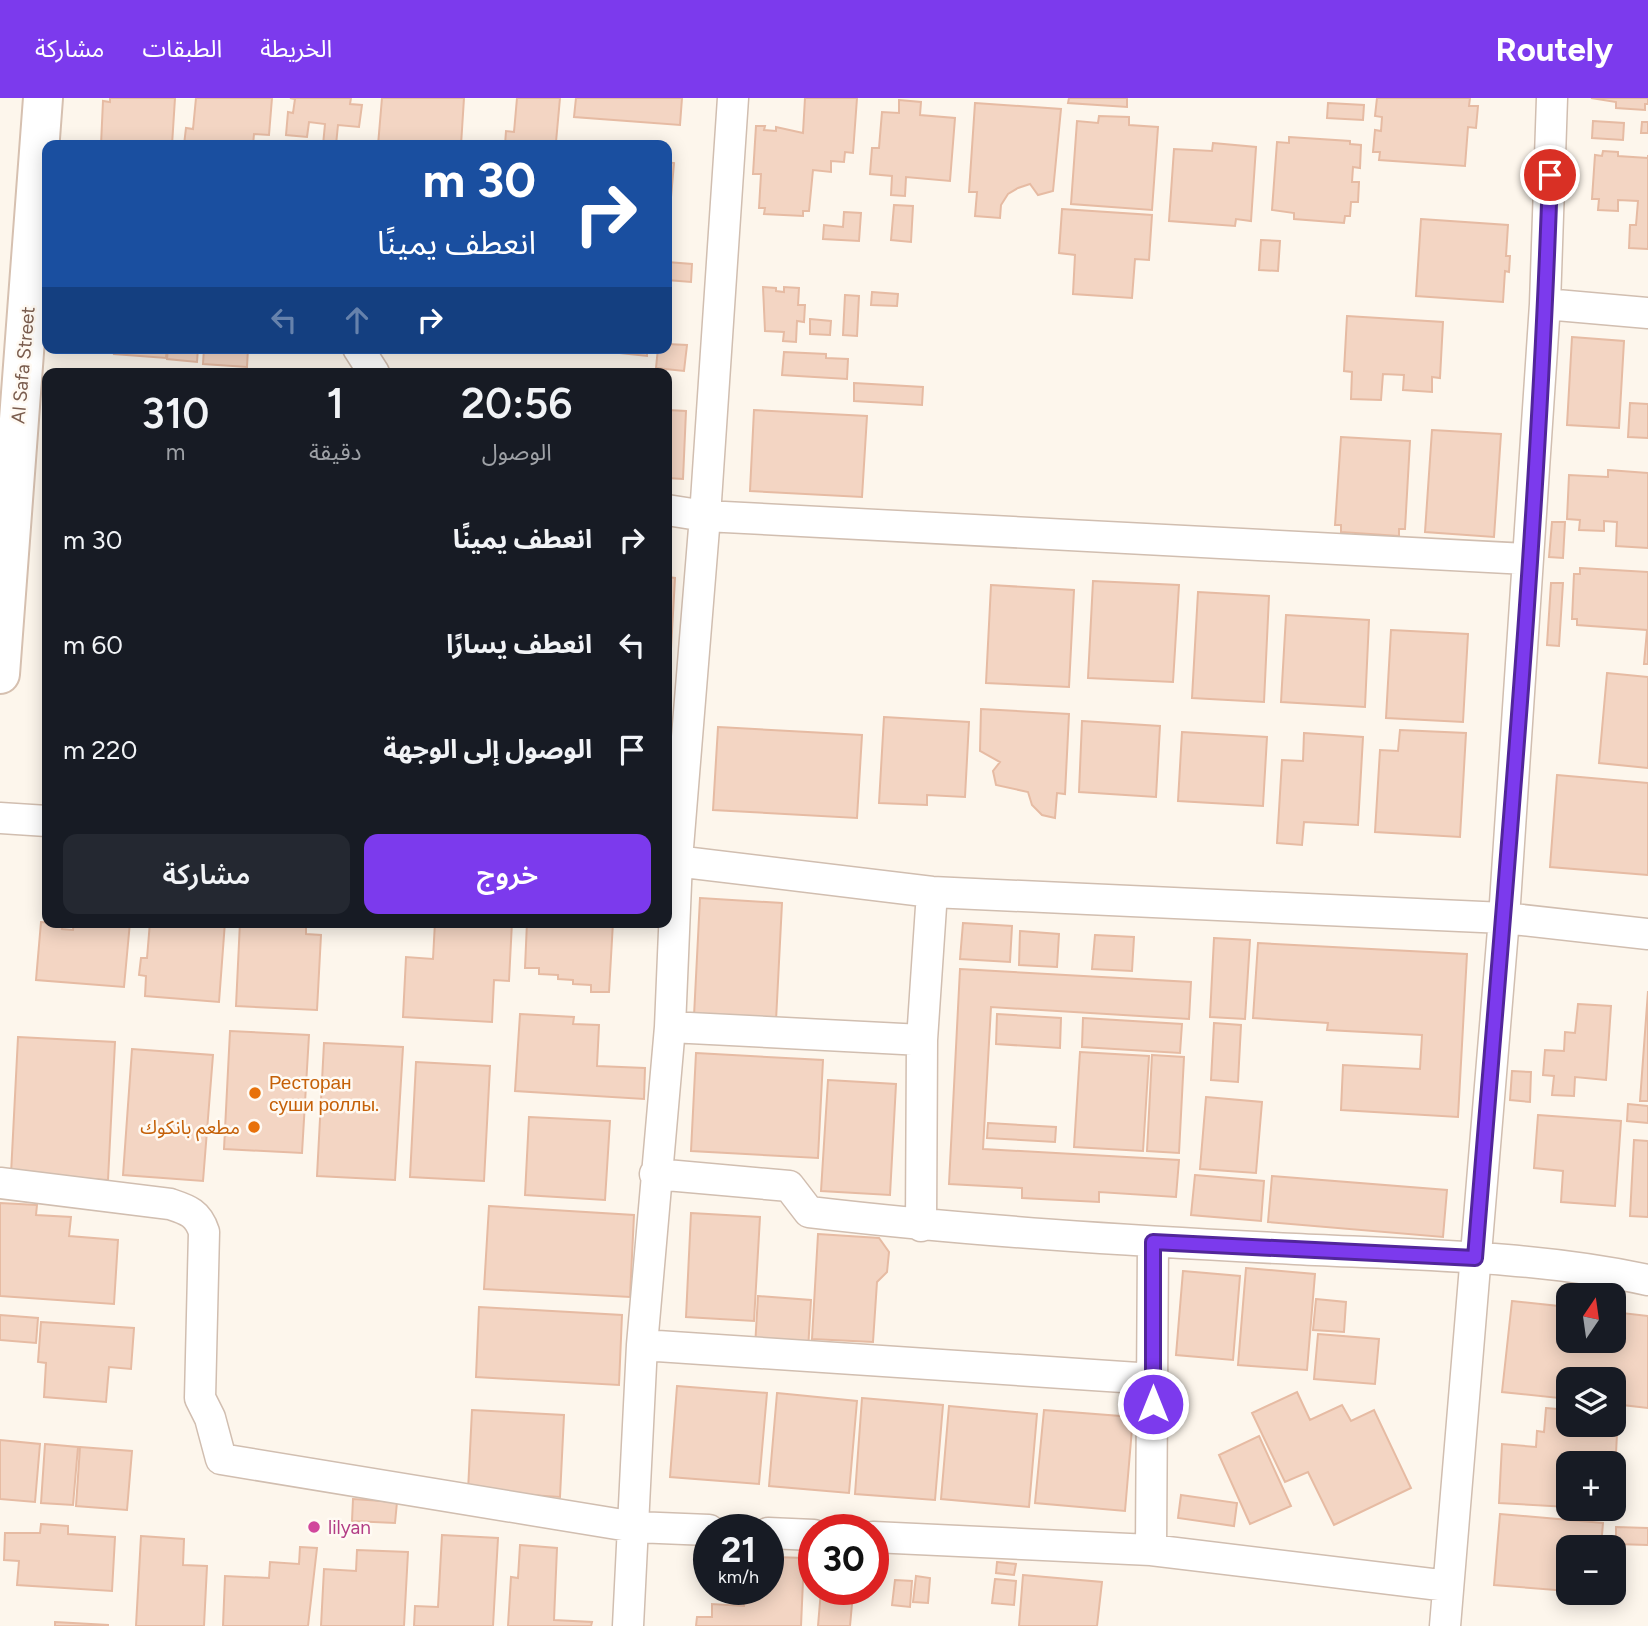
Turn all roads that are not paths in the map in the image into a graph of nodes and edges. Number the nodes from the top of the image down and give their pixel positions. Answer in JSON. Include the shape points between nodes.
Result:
{"nodes":[{"id":1,"x":43,"y":98,"type":"edge"},
{"id":2,"x":733,"y":98,"type":"edge"},
{"id":3,"x":1552,"y":98,"type":"edge"},
{"id":4,"x":43,"y":140,"type":"edge"},
{"id":5,"x":42,"y":214,"type":"edge"},
{"id":6,"x":1545,"y":304,"type":"junction"},
{"id":7,"x":1648,"y":313,"type":"edge"},
{"id":8,"x":8,"y":458,"type":"edge"},
{"id":9,"x":672,"y":511,"type":"edge"},
{"id":10,"x":705,"y":516,"type":"junction"},
{"id":11,"x":1528,"y":559,"type":"junction"},
{"id":12,"x":0,"y":663,"type":"edge"},
{"id":13,"x":0,"y":674,"type":"edge"},
{"id":14,"x":0,"y":818,"type":"edge"},
{"id":15,"x":42,"y":821,"type":"edge"},
{"id":16,"x":672,"y":860,"type":"edge"},
{"id":17,"x":933,"y":891,"type":"junction"},
{"id":18,"x":1504,"y":918,"type":"junction"},
{"id":19,"x":671,"y":928,"type":"edge"},
{"id":20,"x":1648,"y":934,"type":"edge"},
{"id":21,"x":670,"y":1027,"type":"junction"},
{"id":22,"x":922,"y":1040,"type":"junction"},
{"id":23,"x":655,"y":1174,"type":"junction"},
{"id":24,"x":0,"y":1183,"type":"edge"},
{"id":25,"x":921,"y":1226,"type":"junction"},
{"id":26,"x":1153,"y":1242,"type":"junction"},
{"id":27,"x":1475,"y":1258,"type":"junction"},
{"id":28,"x":1648,"y":1280,"type":"edge"},
{"id":29,"x":642,"y":1345,"type":"junction"},
{"id":30,"x":1153,"y":1379,"type":"junction"},
{"id":31,"x":635,"y":1527,"type":"junction"},
{"id":32,"x":693,"y":1529,"type":"edge"},
{"id":33,"x":889,"y":1538,"type":"edge"},
{"id":34,"x":1151,"y":1550,"type":"junction"},
{"id":35,"x":1448,"y":1586,"type":"junction"},
{"id":36,"x":628,"y":1626,"type":"edge"},
{"id":37,"x":1445,"y":1626,"type":"edge"}],
"edges":[{"from":1,"to":4,"type":"street","name":"Al Safa Street"},
{"from":2,"to":10,"type":"street"},
{"from":3,"to":6,"type":"street"},
{"from":5,"to":8,"type":"street","name":"Al Safa Street"},
{"from":6,"to":7,"type":"street"},
{"from":6,"to":11,"type":"street"},
{"from":8,"to":12,"type":"street","name":"Al Safa Street"},
{"from":9,"to":10,"type":"street"},
{"from":10,"to":11,"type":"street"},
{"from":10,"to":16,"type":"street"},
{"from":11,"to":18,"type":"street"},
{"from":12,"to":13,"type":"street","name":"Al Safa Street"},
{"from":14,"to":15,"type":"street"},
{"from":16,"to":17,"type":"street"},
{"from":17,"to":18,"type":"street"},
{"from":17,"to":22,"type":"street"},
{"from":18,"to":20,"type":"street"},
{"from":18,"to":27,"type":"street"},
{"from":19,"to":21,"type":"street"},
{"from":21,"to":22,"type":"street"},
{"from":21,"to":23,"type":"street"},
{"from":22,"to":25,"type":"street"},
{"from":23,"to":25,"type":"street","via":[[789,1186],[809,1212]]},
{"from":23,"to":29,"type":"street"},
{"from":24,"to":31,"type":"street","via":[[170,1204],[192,1211],[200,1219],[204,1232],[200,1398],[211,1418],[221,1459]]},
{"from":25,"to":26,"type":"street"},
{"from":26,"to":27,"type":"street"},
{"from":26,"to":30,"type":"street"},
{"from":27,"to":28,"type":"street","via":[[1535,1262]]},
{"from":27,"to":35,"type":"street"},
{"from":29,"to":30,"type":"street"},
{"from":29,"to":31,"type":"street"},
{"from":30,"to":34,"type":"street"},
{"from":31,"to":32,"type":"street"},
{"from":31,"to":36,"type":"street"},
{"from":33,"to":34,"type":"street"},
{"from":34,"to":35,"type":"street"},
{"from":35,"to":37,"type":"street"}]}
